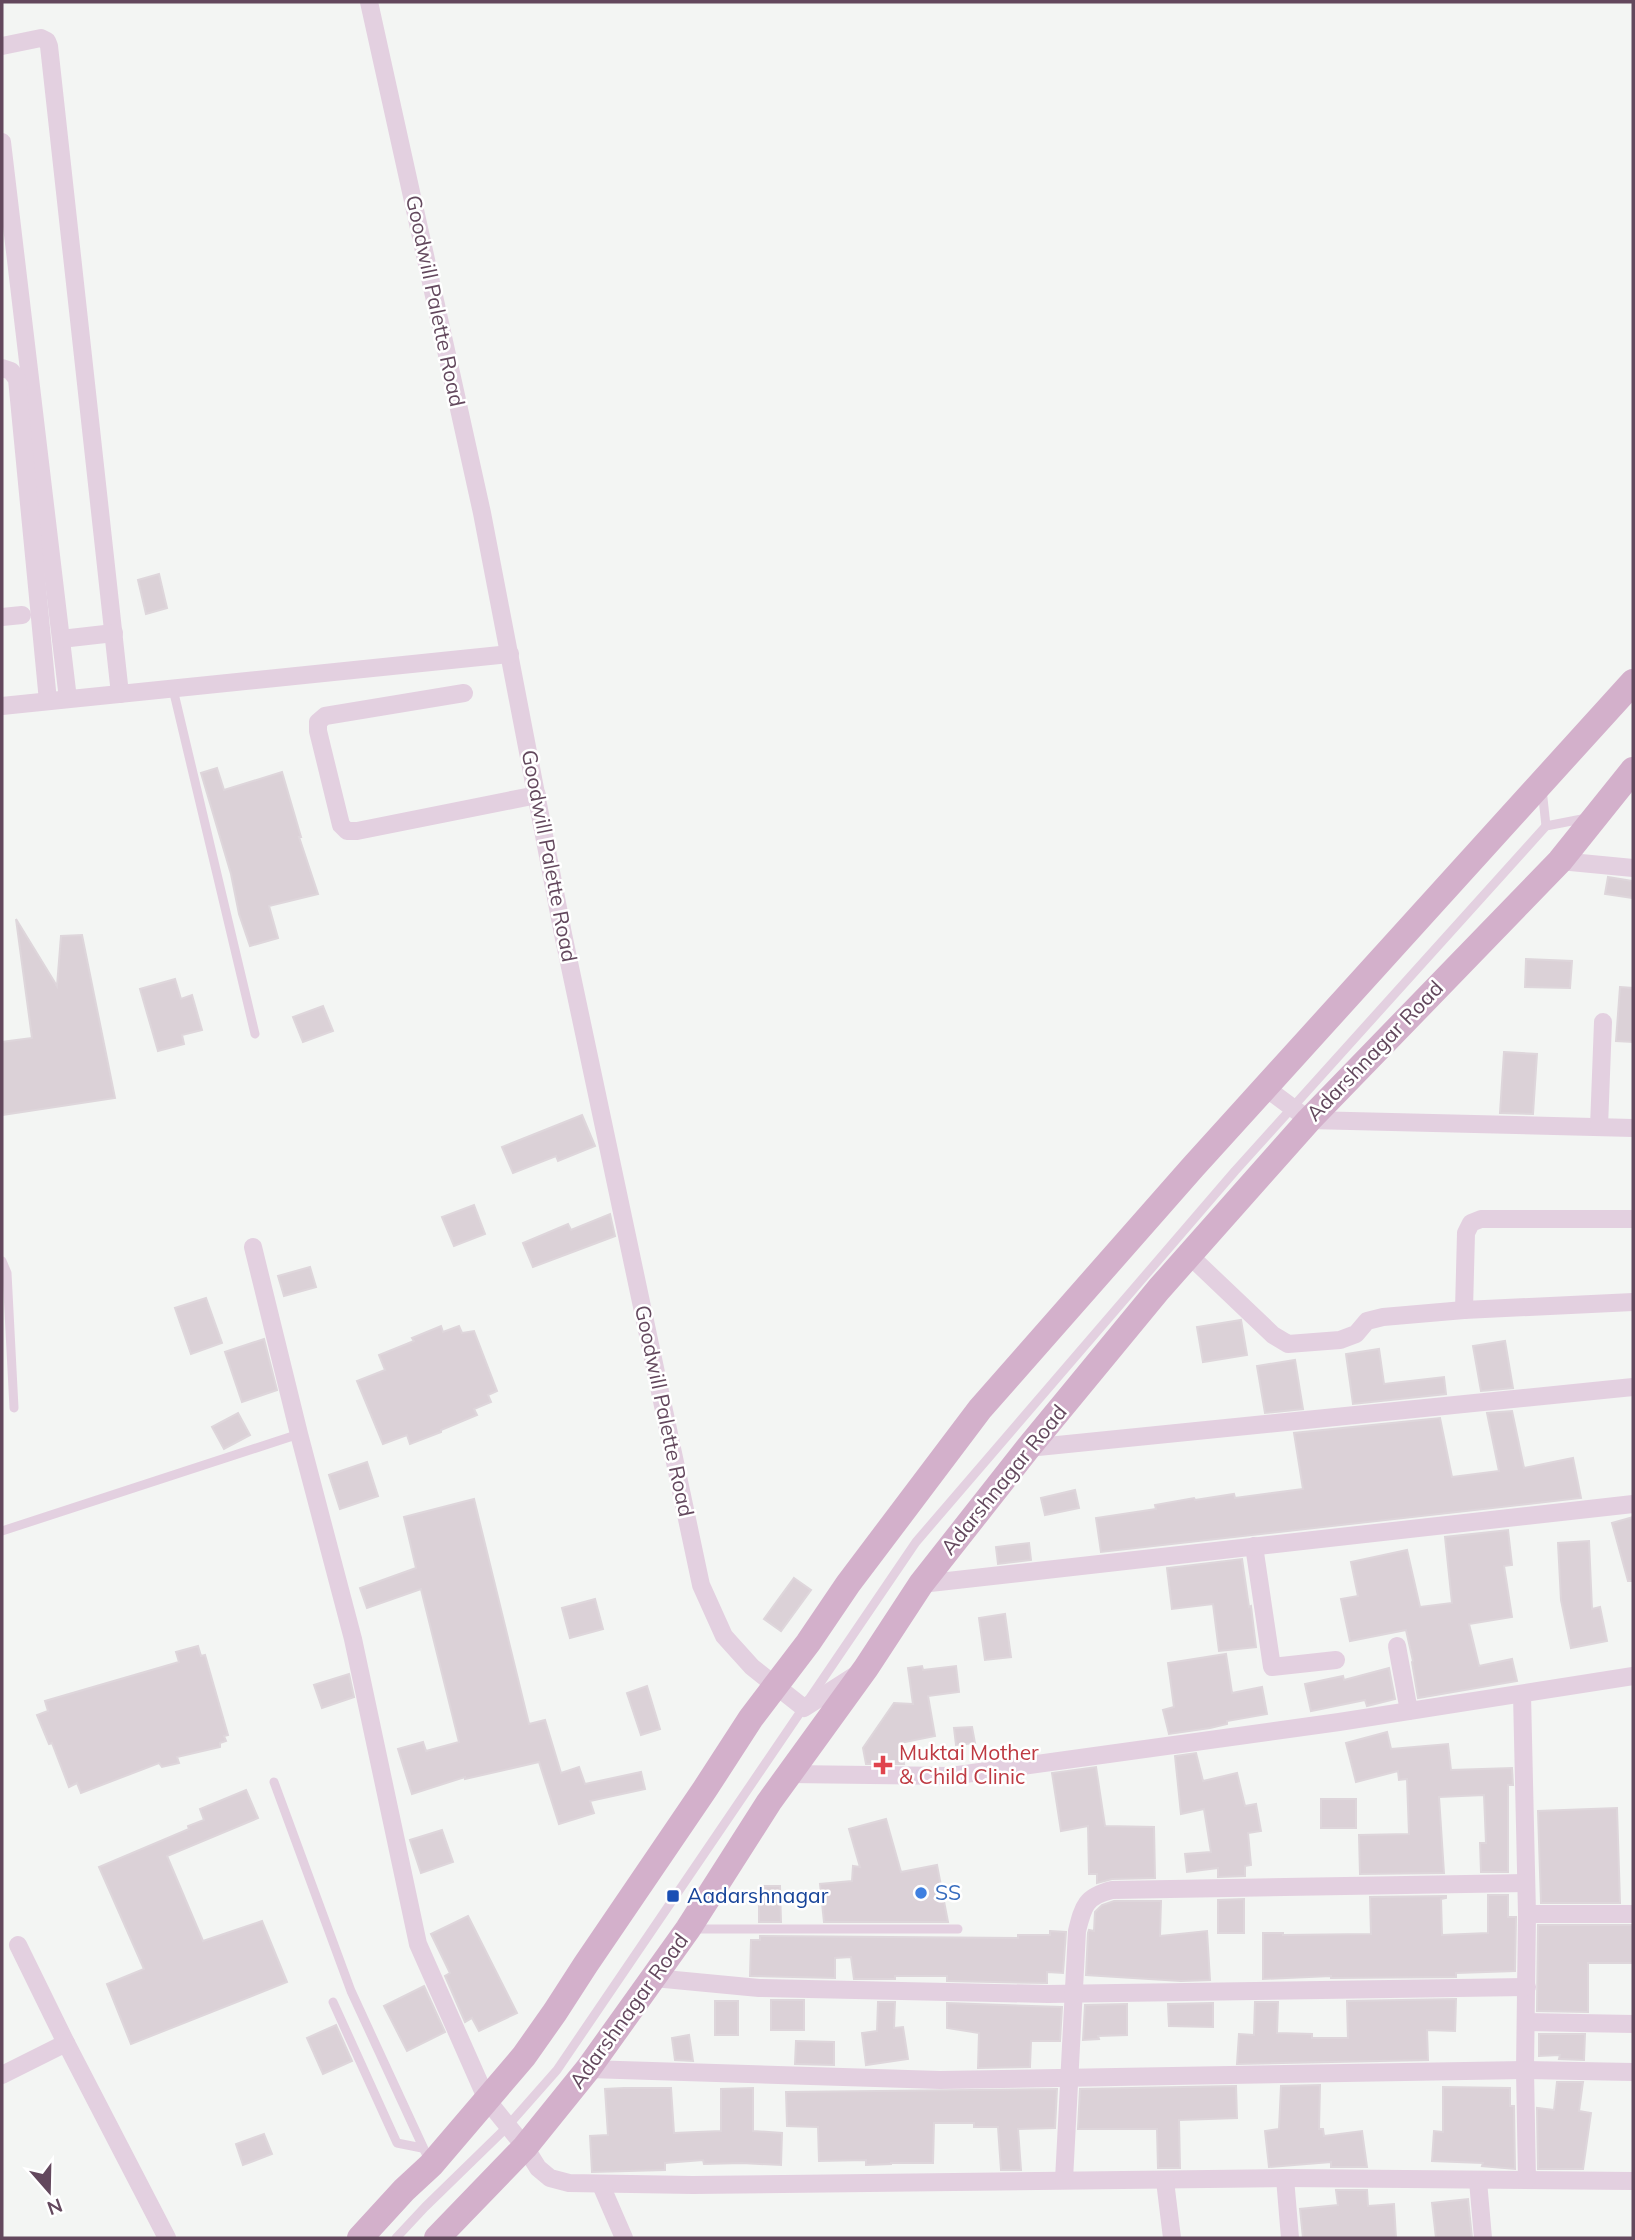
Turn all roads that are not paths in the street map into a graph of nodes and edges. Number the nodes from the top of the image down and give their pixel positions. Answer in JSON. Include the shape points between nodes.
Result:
{"nodes":[{"id":1,"x":369,"y":2,"type":"edge"},
{"id":2,"x":2,"y":46,"type":"edge"},
{"id":3,"x":2,"y":142,"type":"edge"},
{"id":4,"x":2,"y":368,"type":"edge"},
{"id":5,"x":22,"y":615,"type":"dead end"},
{"id":6,"x":2,"y":617,"type":"edge"},
{"id":7,"x":114,"y":633,"type":"junction"},
{"id":8,"x":61,"y":639,"type":"junction"},
{"id":9,"x":510,"y":654,"type":"junction"},
{"id":10,"x":1633,"y":682,"type":"edge"},
{"id":11,"x":173,"y":689,"type":"junction"},
{"id":12,"x":464,"y":693,"type":"dead end"},
{"id":13,"x":120,"y":694,"type":"junction"},
{"id":14,"x":68,"y":699,"type":"junction"},
{"id":15,"x":48,"y":701,"type":"junction"},
{"id":16,"x":2,"y":706,"type":"edge"},
{"id":17,"x":1633,"y":770,"type":"edge"},
{"id":18,"x":1541,"y":783,"type":"junction"},
{"id":19,"x":537,"y":795,"type":"junction"},
{"id":20,"x":1597,"y":816,"type":"junction"},
{"id":21,"x":1546,"y":826,"type":"junction"},
{"id":22,"x":1560,"y":861,"type":"junction"},
{"id":23,"x":1633,"y":868,"type":"edge"},
{"id":24,"x":1603,"y":1022,"type":"dead end"},
{"id":25,"x":255,"y":1034,"type":"dead end"},
{"id":26,"x":1266,"y":1087,"type":"junction"},
{"id":27,"x":1301,"y":1114,"type":"junction"},
{"id":28,"x":1599,"y":1127,"type":"junction"},
{"id":29,"x":1633,"y":1128,"type":"edge"},
{"id":30,"x":1633,"y":1219,"type":"edge"},
{"id":31,"x":253,"y":1247,"type":"dead end"},
{"id":32,"x":1189,"y":1255,"type":"junction"},
{"id":33,"x":2,"y":1261,"type":"edge"},
{"id":34,"x":1633,"y":1303,"type":"edge"},
{"id":35,"x":1464,"y":1310,"type":"junction"},
{"id":36,"x":1633,"y":1387,"type":"edge"},
{"id":37,"x":14,"y":1408,"type":"dead end"},
{"id":38,"x":299,"y":1434,"type":"junction"},
{"id":39,"x":1028,"y":1448,"type":"junction"},
{"id":40,"x":1633,"y":1504,"type":"edge"},
{"id":41,"x":2,"y":1531,"type":"edge"},
{"id":42,"x":1254,"y":1546,"type":"junction"},
{"id":43,"x":921,"y":1584,"type":"junction"},
{"id":44,"x":1397,"y":1646,"type":"dead end"},
{"id":45,"x":1336,"y":1660,"type":"dead end"},
{"id":46,"x":866,"y":1668,"type":"junction"},
{"id":47,"x":1633,"y":1676,"type":"edge"},
{"id":48,"x":777,"y":1685,"type":"junction"},
{"id":49,"x":1522,"y":1694,"type":"junction"},
{"id":50,"x":804,"y":1708,"type":"junction"},
{"id":51,"x":1409,"y":1711,"type":"junction"},
{"id":52,"x":789,"y":1774,"type":"junction"},
{"id":53,"x":274,"y":1782,"type":"dead end"},
{"id":54,"x":1526,"y":1883,"type":"junction"},
{"id":55,"x":1527,"y":1913,"type":"junction"},
{"id":56,"x":1633,"y":1914,"type":"edge"},
{"id":57,"x":688,"y":1929,"type":"junction"},
{"id":58,"x":958,"y":1929,"type":"dead end"},
{"id":59,"x":18,"y":1945,"type":"dead end"},
{"id":60,"x":654,"y":1978,"type":"junction"},
{"id":61,"x":1527,"y":1987,"type":"junction"},
{"id":62,"x":1074,"y":1994,"type":"junction"},
{"id":63,"x":333,"y":2002,"type":"dead end"},
{"id":64,"x":1526,"y":2022,"type":"junction"},
{"id":65,"x":1633,"y":2024,"type":"edge"},
{"id":66,"x":66,"y":2043,"type":"junction"},
{"id":67,"x":588,"y":2069,"type":"junction"},
{"id":68,"x":1525,"y":2070,"type":"junction"},
{"id":69,"x":1633,"y":2072,"type":"edge"},
{"id":70,"x":2,"y":2075,"type":"edge"},
{"id":71,"x":1070,"y":2078,"type":"junction"},
{"id":72,"x":487,"y":2100,"type":"junction"},
{"id":73,"x":508,"y":2126,"type":"junction"},
{"id":74,"x":525,"y":2147,"type":"junction"},
{"id":75,"x":426,"y":2156,"type":"junction"},
{"id":76,"x":1285,"y":2178,"type":"junction"},
{"id":77,"x":1063,"y":2180,"type":"junction"},
{"id":78,"x":1165,"y":2180,"type":"junction"},
{"id":79,"x":1527,"y":2180,"type":"junction"},
{"id":80,"x":1478,"y":2181,"type":"junction"},
{"id":81,"x":1633,"y":2181,"type":"edge"},
{"id":82,"x":601,"y":2185,"type":"junction"},
{"id":83,"x":167,"y":2238,"type":"edge"},
{"id":84,"x":360,"y":2238,"type":"edge"},
{"id":85,"x":396,"y":2238,"type":"edge"},
{"id":86,"x":437,"y":2238,"type":"edge"},
{"id":87,"x":624,"y":2238,"type":"edge"},
{"id":88,"x":1172,"y":2238,"type":"edge"},
{"id":89,"x":1290,"y":2238,"type":"edge"},
{"id":90,"x":1483,"y":2238,"type":"edge"}],
"edges":[{"from":1,"to":9,"type":"street","name":"Goodwill Palette Road"},
{"from":2,"to":7,"type":"street","via":[[41,38],[49,46]]},
{"from":3,"to":8,"type":"street"},
{"from":4,"to":15,"type":"street","via":[[17,379]]},
{"from":5,"to":6,"type":"street"},
{"from":7,"to":8,"type":"street"},
{"from":7,"to":13,"type":"street"},
{"from":8,"to":14,"type":"street"},
{"from":9,"to":11,"type":"street"},
{"from":9,"to":19,"type":"street","name":"Goodwill Palette Road"},
{"from":10,"to":18,"type":"main road"},
{"from":11,"to":13,"type":"street"},
{"from":11,"to":25,"type":"lane"},
{"from":12,"to":19,"type":"street","via":[[326,716],[318,722],[341,825],[347,831],[357,831]]},
{"from":13,"to":14,"type":"street"},
{"from":14,"to":15,"type":"street"},
{"from":15,"to":16,"type":"street"},
{"from":17,"to":20,"type":"main road","name":"Adarshnagar Road"},
{"from":18,"to":21,"type":"lane"},
{"from":18,"to":26,"type":"main road"},
{"from":19,"to":48,"type":"street","name":"Goodwill Palette Road","via":[[701,1585],[724,1636],[752,1667]]},
{"from":20,"to":21,"type":"lane"},
{"from":20,"to":22,"type":"main road","name":"Adarshnagar Road"},
{"from":21,"to":27,"type":"lane"},
{"from":22,"to":23,"type":"street"},
{"from":22,"to":27,"type":"main road","name":"Adarshnagar Road"},
{"from":24,"to":28,"type":"street"},
{"from":26,"to":27,"type":"street"},
{"from":26,"to":48,"type":"main road","via":[[980,1409]]},
{"from":27,"to":28,"type":"street"},
{"from":27,"to":32,"type":"main road","name":"Adarshnagar Road"},
{"from":27,"to":50,"type":"lane","via":[[1217,1193],[916,1542]]},
{"from":28,"to":29,"type":"street"},
{"from":30,"to":35,"type":"street","via":[[1481,1219],[1471,1223],[1466,1233]]},
{"from":31,"to":38,"type":"street"},
{"from":32,"to":35,"type":"street","via":[[1288,1344],[1340,1340],[1356,1334],[1367,1321],[1383,1317]]},
{"from":32,"to":39,"type":"main road","name":"Adarshnagar Road"},
{"from":33,"to":37,"type":"lane","via":[[7,1273]]},
{"from":34,"to":35,"type":"street"},
{"from":36,"to":39,"type":"street"},
{"from":38,"to":41,"type":"lane"},
{"from":38,"to":72,"type":"street","via":[[353,1639],[418,1944]]},
{"from":39,"to":43,"type":"main road","name":"Adarshnagar Road"},
{"from":40,"to":42,"type":"street"},
{"from":42,"to":43,"type":"street"},
{"from":42,"to":45,"type":"street","via":[[1272,1667]]},
{"from":43,"to":46,"type":"main road","name":"Adarshnagar Road"},
{"from":44,"to":51,"type":"street"},
{"from":46,"to":50,"type":"street"},
{"from":46,"to":52,"type":"main road","name":"Adarshnagar Road"},
{"from":47,"to":49,"type":"street"},
{"from":48,"to":50,"type":"street","name":"Goodwill Palette Road"},
{"from":48,"to":72,"type":"main road","via":[[555,2012]]},
{"from":49,"to":51,"type":"street"},
{"from":49,"to":54,"type":"street"},
{"from":50,"to":73,"type":"lane","via":[[557,2070]]},
{"from":51,"to":52,"type":"street","via":[[951,1776]]},
{"from":52,"to":57,"type":"main road","name":"Adarshnagar Road"},
{"from":53,"to":75,"type":"lane","via":[[351,1991]]},
{"from":54,"to":55,"type":"street"},
{"from":54,"to":62,"type":"street","via":[[1112,1890],[1097,1894],[1081,1914]]},
{"from":55,"to":56,"type":"street"},
{"from":55,"to":61,"type":"street"},
{"from":57,"to":58,"type":"lane"},
{"from":57,"to":60,"type":"main road","name":"Adarshnagar Road"},
{"from":59,"to":66,"type":"street"},
{"from":60,"to":62,"type":"street","via":[[760,1989]]},
{"from":60,"to":67,"type":"main road","name":"Adarshnagar Road"},
{"from":61,"to":62,"type":"street"},
{"from":61,"to":64,"type":"street"},
{"from":62,"to":71,"type":"street"},
{"from":63,"to":75,"type":"lane","via":[[397,2143]]},
{"from":64,"to":65,"type":"street"},
{"from":64,"to":68,"type":"street"},
{"from":66,"to":70,"type":"street"},
{"from":66,"to":83,"type":"street"},
{"from":67,"to":71,"type":"street","via":[[940,2080]]},
{"from":67,"to":74,"type":"main road","name":"Adarshnagar Road"},
{"from":68,"to":69,"type":"street"},
{"from":68,"to":71,"type":"street"},
{"from":68,"to":79,"type":"street"},
{"from":71,"to":77,"type":"street"},
{"from":72,"to":73,"type":"street"},
{"from":72,"to":75,"type":"main road"},
{"from":73,"to":74,"type":"street"},
{"from":73,"to":85,"type":"lane"},
{"from":74,"to":82,"type":"street","via":[[550,2178]]},
{"from":74,"to":86,"type":"main road","name":"Adarshnagar Road"},
{"from":75,"to":84,"type":"main road","via":[[404,2190]]},
{"from":76,"to":78,"type":"street"},
{"from":76,"to":80,"type":"street"},
{"from":76,"to":89,"type":"street"},
{"from":77,"to":78,"type":"street"},
{"from":77,"to":82,"type":"street"},
{"from":78,"to":88,"type":"street"},
{"from":79,"to":80,"type":"street"},
{"from":79,"to":81,"type":"street"},
{"from":80,"to":90,"type":"street"},
{"from":82,"to":87,"type":"street"}]}
